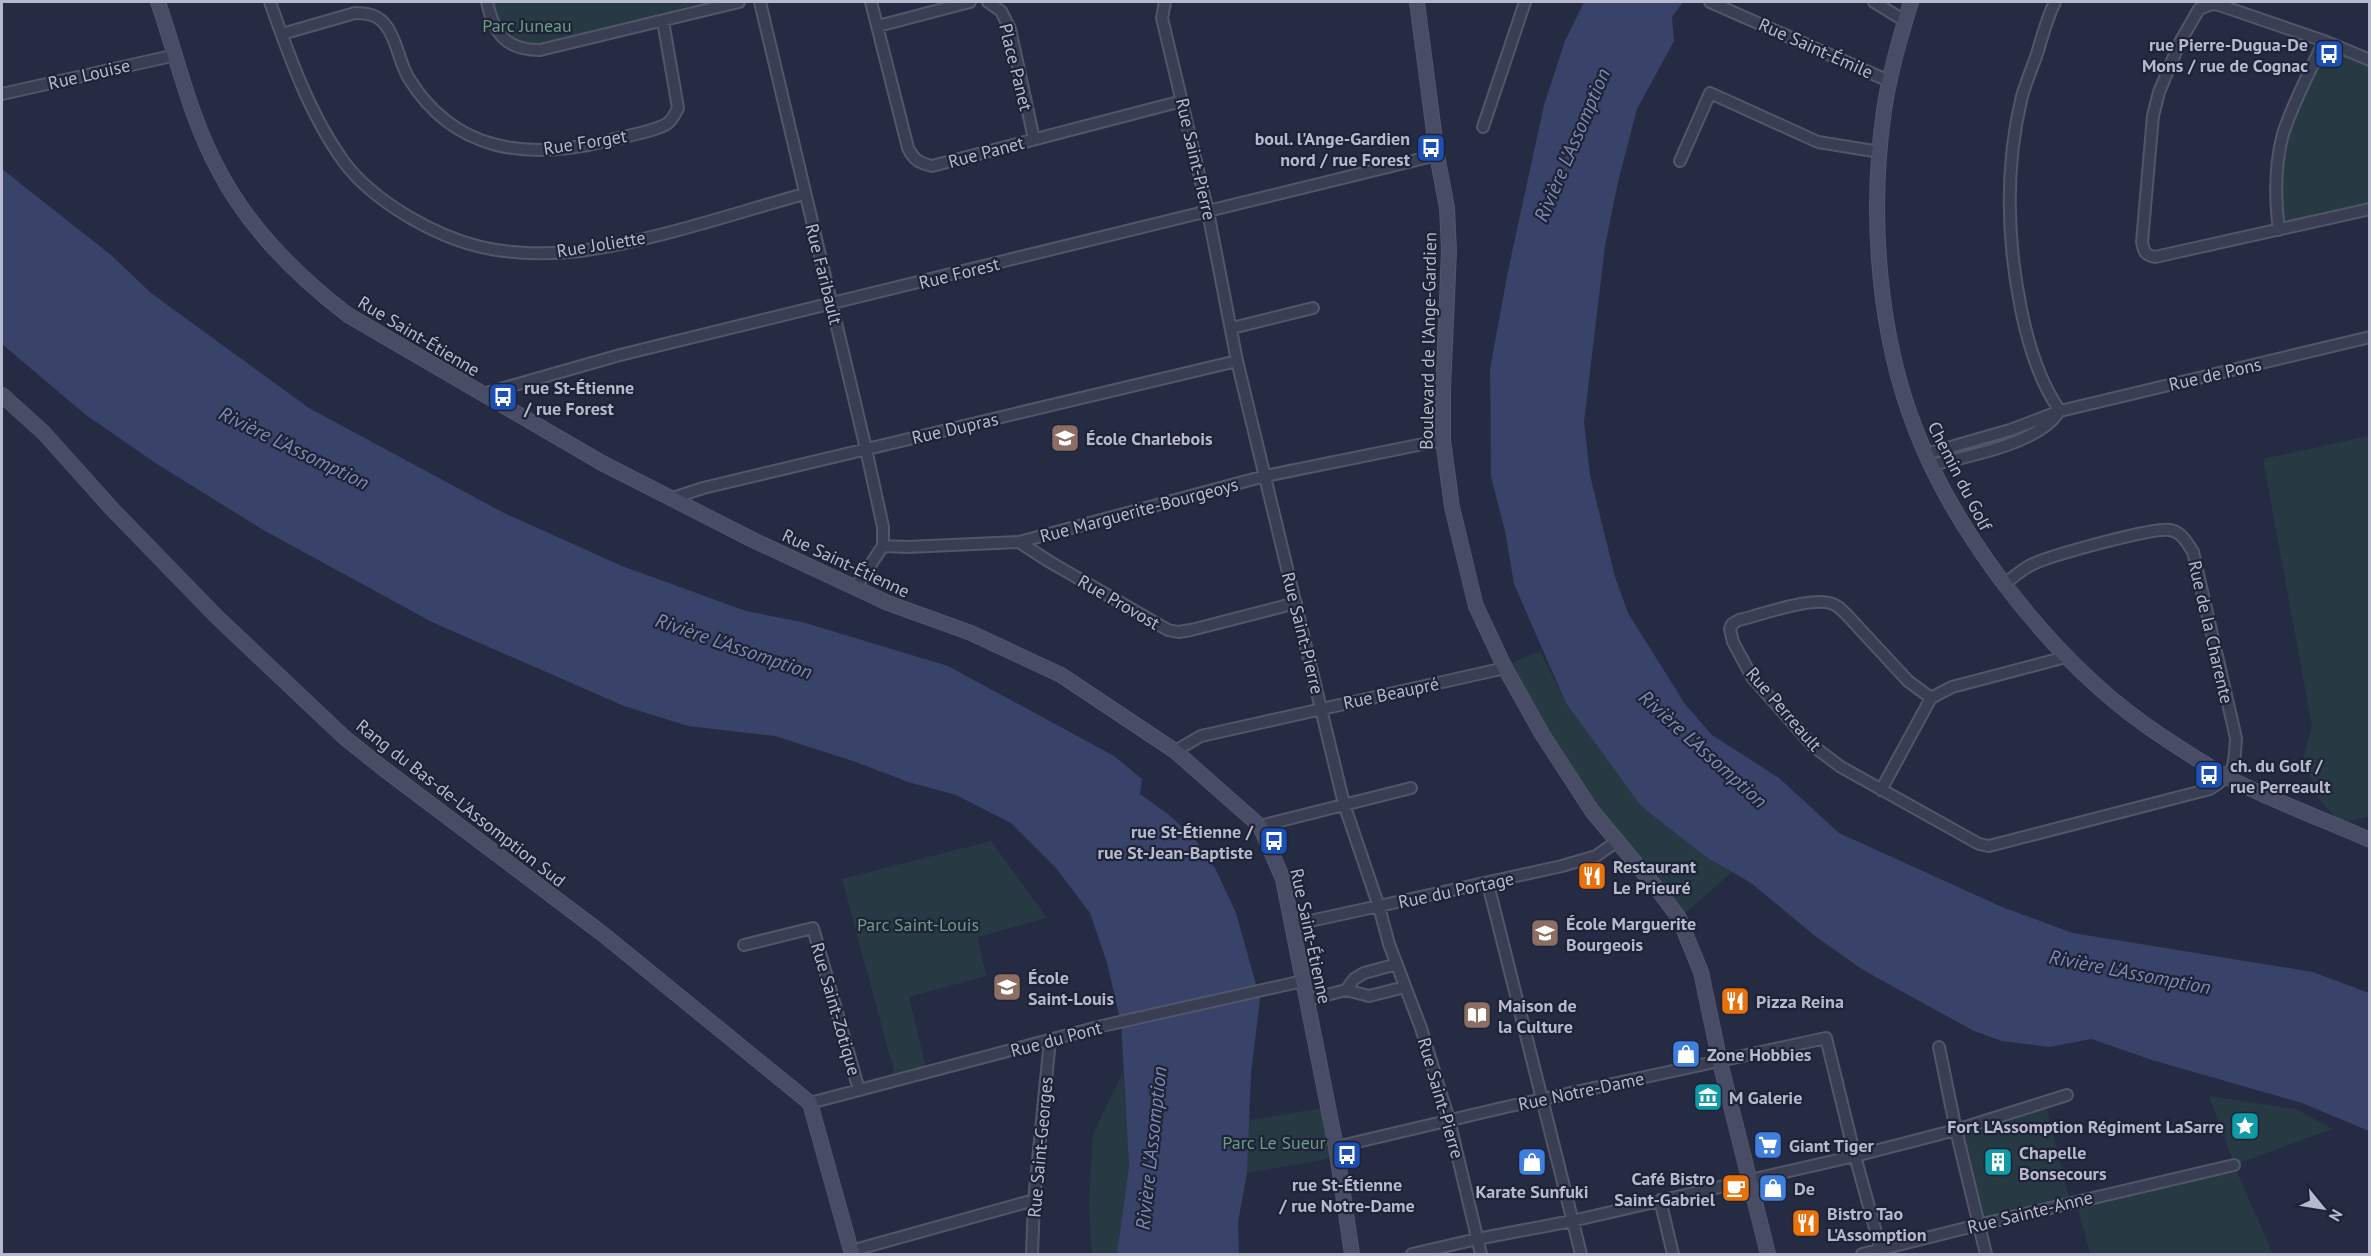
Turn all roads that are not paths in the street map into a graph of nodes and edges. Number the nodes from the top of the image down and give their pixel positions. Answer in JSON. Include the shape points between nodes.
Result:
{"nodes":[{"id":1,"x":158,"y":2,"type":"edge"},
{"id":2,"x":270,"y":2,"type":"edge"},
{"id":3,"x":487,"y":2,"type":"edge"},
{"id":4,"x":739,"y":2,"type":"edge"},
{"id":5,"x":760,"y":2,"type":"edge"},
{"id":6,"x":871,"y":2,"type":"edge"},
{"id":7,"x":970,"y":2,"type":"edge"},
{"id":8,"x":988,"y":2,"type":"edge"},
{"id":9,"x":1165,"y":2,"type":"edge"},
{"id":10,"x":1417,"y":2,"type":"edge"},
{"id":11,"x":1525,"y":2,"type":"edge"},
{"id":12,"x":1710,"y":2,"type":"edge"},
{"id":13,"x":1874,"y":2,"type":"edge"},
{"id":14,"x":1911,"y":2,"type":"edge"},
{"id":15,"x":2055,"y":2,"type":"edge"},
{"id":16,"x":663,"y":21,"type":"junction"},
{"id":17,"x":1905,"y":21,"type":"junction"},
{"id":18,"x":878,"y":26,"type":"junction"},
{"id":19,"x":282,"y":34,"type":"junction"},
{"id":20,"x":2324,"y":41,"type":"junction"},
{"id":21,"x":176,"y":55,"type":"junction"},
{"id":22,"x":2370,"y":60,"type":"edge"},
{"id":23,"x":1889,"y":81,"type":"junction"},
{"id":24,"x":2,"y":94,"type":"edge"},
{"id":25,"x":1182,"y":101,"type":"junction"},
{"id":26,"x":1483,"y":127,"type":"dead end"},
{"id":27,"x":1034,"y":139,"type":"junction"},
{"id":28,"x":1880,"y":152,"type":"junction"},
{"id":29,"x":1437,"y":155,"type":"junction"},
{"id":30,"x":1680,"y":161,"type":"dead end"},
{"id":31,"x":804,"y":194,"type":"junction"},
{"id":32,"x":2370,"y":209,"type":"edge"},
{"id":33,"x":1208,"y":212,"type":"junction"},
{"id":34,"x":2279,"y":230,"type":"junction"},
{"id":35,"x":831,"y":304,"type":"junction"},
{"id":36,"x":1313,"y":308,"type":"dead end"},
{"id":37,"x":1232,"y":328,"type":"junction"},
{"id":38,"x":2370,"y":337,"type":"edge"},
{"id":39,"x":1237,"y":361,"type":"junction"},
{"id":40,"x":483,"y":394,"type":"junction"},
{"id":41,"x":2,"y":395,"type":"edge"},
{"id":42,"x":2060,"y":411,"type":"junction"},
{"id":43,"x":1443,"y":440,"type":"junction"},
{"id":44,"x":866,"y":449,"type":"junction"},
{"id":45,"x":1928,"y":459,"type":"junction"},
{"id":46,"x":1265,"y":476,"type":"junction"},
{"id":47,"x":673,"y":498,"type":"junction"},
{"id":48,"x":1019,"y":542,"type":"junction"},
{"id":49,"x":883,"y":546,"type":"junction"},
{"id":50,"x":2004,"y":584,"type":"junction"},
{"id":51,"x":855,"y":588,"type":"junction"},
{"id":52,"x":1296,"y":603,"type":"junction"},
{"id":53,"x":2066,"y":657,"type":"junction"},
{"id":54,"x":1505,"y":668,"type":"junction"},
{"id":55,"x":1931,"y":698,"type":"junction"},
{"id":56,"x":1321,"y":708,"type":"junction"},
{"id":57,"x":1175,"y":751,"type":"junction"},
{"id":58,"x":2228,"y":777,"type":"junction"},
{"id":59,"x":1412,"y":788,"type":"dead end"},
{"id":60,"x":1881,"y":790,"type":"junction"},
{"id":61,"x":1344,"y":804,"type":"junction"},
{"id":62,"x":1260,"y":826,"type":"junction"},
{"id":63,"x":2370,"y":840,"type":"edge"},
{"id":64,"x":1616,"y":842,"type":"junction"},
{"id":65,"x":1488,"y":884,"type":"junction"},
{"id":66,"x":1379,"y":907,"type":"junction"},
{"id":67,"x":1292,"y":925,"type":"junction"},
{"id":68,"x":744,"y":945,"type":"dead end"},
{"id":69,"x":1397,"y":964,"type":"junction"},
{"id":70,"x":1303,"y":981,"type":"junction"},
{"id":71,"x":1405,"y":987,"type":"junction"},
{"id":72,"x":1346,"y":990,"type":"junction"},
{"id":73,"x":1307,"y":1000,"type":"junction"},
{"id":74,"x":1050,"y":1040,"type":"junction"},
{"id":75,"x":1939,"y":1047,"type":"dead end"},
{"id":76,"x":1720,"y":1062,"type":"junction"},
{"id":77,"x":859,"y":1090,"type":"junction"},
{"id":78,"x":2067,"y":1095,"type":"dead end"},
{"id":79,"x":1541,"y":1099,"type":"junction"},
{"id":80,"x":810,"y":1103,"type":"junction"},
{"id":81,"x":1449,"y":1120,"type":"junction"},
{"id":82,"x":1956,"y":1130,"type":"junction"},
{"id":83,"x":1336,"y":1148,"type":"junction"},
{"id":84,"x":1855,"y":1155,"type":"junction"},
{"id":85,"x":2234,"y":1165,"type":"dead end"},
{"id":86,"x":1749,"y":1180,"type":"junction"},
{"id":87,"x":1034,"y":1200,"type":"junction"},
{"id":88,"x":1660,"y":1200,"type":"junction"},
{"id":89,"x":1572,"y":1221,"type":"junction"},
{"id":90,"x":1978,"y":1224,"type":"junction"},
{"id":91,"x":1477,"y":1239,"type":"junction"},
{"id":92,"x":1882,"y":1252,"type":"edge"},
{"id":93,"x":851,"y":1253,"type":"edge"},
{"id":94,"x":1032,"y":1254,"type":"edge"},
{"id":95,"x":1352,"y":1254,"type":"edge"},
{"id":96,"x":1412,"y":1254,"type":"edge"},
{"id":97,"x":1481,"y":1254,"type":"edge"},
{"id":98,"x":1581,"y":1254,"type":"edge"},
{"id":99,"x":1673,"y":1254,"type":"edge"},
{"id":100,"x":1768,"y":1254,"type":"edge"},
{"id":101,"x":1862,"y":1254,"type":"edge"},
{"id":102,"x":1986,"y":1254,"type":"edge"}],
"edges":[{"from":1,"to":21,"type":"street","name":"Rue Saint-Étienne"},
{"from":2,"to":19,"type":"street","name":"Rue Joliette"},
{"from":3,"to":16,"type":"street","via":[[491,20],[501,36],[520,48],[533,50]]},
{"from":4,"to":16,"type":"street"},
{"from":5,"to":31,"type":"street","name":"Rue Faribault"},
{"from":6,"to":18,"type":"street","name":"Rue Panet"},
{"from":7,"to":18,"type":"street"},
{"from":8,"to":27,"type":"street","name":"Place Panet","via":[[1001,11],[1010,29]]},
{"from":9,"to":25,"type":"street","name":"Rue Saint-Pierre","via":[[1162,18]]},
{"from":10,"to":29,"type":"street","name":"Boulevard de l'Ange-Gardien"},
{"from":11,"to":26,"type":"street"},
{"from":12,"to":23,"type":"street","name":"Rue Saint-Émile"},
{"from":13,"to":17,"type":"street"},
{"from":14,"to":17,"type":"street","name":"Chemin du Golf"},
{"from":15,"to":42,"type":"street","via":[[2016,127],[2010,221],[2024,325],[2033,357]]},
{"from":16,"to":19,"type":"street","name":"Rue Forget","via":[[678,108],[673,118],[666,125],[637,134],[540,151],[491,145],[450,125],[413,85],[387,27],[379,18],[355,13]]},
{"from":17,"to":23,"type":"street","name":"Chemin du Golf"},
{"from":18,"to":27,"type":"street","name":"Rue Panet","via":[[913,159],[932,166]]},
{"from":19,"to":31,"type":"street","name":"Rue Joliette","via":[[326,134],[355,175],[424,225],[480,246],[532,252],[592,249]]},
{"from":20,"to":22,"type":"street"},
{"from":20,"to":34,"type":"street","via":[[2283,135],[2276,210]]},
{"from":20,"to":34,"type":"street","via":[[2219,5],[2205,6],[2199,9],[2180,42],[2164,76],[2153,116],[2142,242],[2148,256],[2156,258]]},
{"from":21,"to":24,"type":"street","name":"Rue Louise"},
{"from":21,"to":40,"type":"street","name":"Rue Saint-Étienne","via":[[200,131],[218,170],[275,248],[348,315]]},
{"from":23,"to":28,"type":"street","name":"Chemin du Golf"},
{"from":25,"to":27,"type":"street","name":"Rue Panet"},
{"from":25,"to":33,"type":"street","name":"Rue Saint-Pierre"},
{"from":28,"to":30,"type":"street","via":[[1818,142],[1710,93]]},
{"from":28,"to":45,"type":"street","name":"Chemin du Golf","via":[[1878,204],[1883,293],[1892,350]]},
{"from":29,"to":33,"type":"street","name":"Rue Forest"},
{"from":29,"to":43,"type":"street","name":"Boulevard de l'Ange-Gardien","via":[[1447,208],[1449,251]]},
{"from":31,"to":35,"type":"street","name":"Rue Faribault"},
{"from":32,"to":34,"type":"street"},
{"from":33,"to":35,"type":"street","name":"Rue Forest"},
{"from":33,"to":37,"type":"street","name":"Rue Saint-Pierre"},
{"from":35,"to":40,"type":"street","name":"Rue Forest","via":[[620,355]]},
{"from":35,"to":44,"type":"street","name":"Rue Faribault"},
{"from":36,"to":37,"type":"street"},
{"from":37,"to":39,"type":"street","name":"Rue Saint-Pierre"},
{"from":38,"to":42,"type":"street","name":"Rue de Pons"},
{"from":39,"to":44,"type":"street","name":"Rue Dupras"},
{"from":39,"to":46,"type":"street","name":"Rue Saint-Pierre"},
{"from":40,"to":47,"type":"street","name":"Rue Saint-Étienne","via":[[602,463]]},
{"from":41,"to":80,"type":"street","name":"Rang du Bas-de-L'Assomption Sud","via":[[44,433],[217,617],[345,738],[604,935]]},
{"from":42,"to":45,"type":"street","via":[[2044,429],[2023,440]]},
{"from":43,"to":46,"type":"street","name":"Rue Marguerite-Bourgeoys"},
{"from":43,"to":54,"type":"street","name":"Boulevard de l'Ange-Gardien","via":[[1452,507],[1476,606]]},
{"from":44,"to":47,"type":"street","name":"Rue Dupras"},
{"from":44,"to":49,"type":"street","name":"Rue Faribault","via":[[883,527]]},
{"from":45,"to":50,"type":"street","name":"Chemin du Golf","via":[[1957,517]]},
{"from":46,"to":48,"type":"street","name":"Rue Marguerite-Bourgeoys"},
{"from":46,"to":52,"type":"street","name":"Rue Saint-Pierre"},
{"from":47,"to":51,"type":"street","name":"Rue Saint-Étienne"},
{"from":48,"to":49,"type":"street","name":"Rue Marguerite-Bourgeoys"},
{"from":48,"to":52,"type":"street","name":"Rue Provost","via":[[1168,630],[1191,630]]},
{"from":49,"to":51,"type":"street"},
{"from":50,"to":53,"type":"street","name":"Chemin du Golf"},
{"from":50,"to":58,"type":"street","name":"Rue de la Charente","via":[[2030,565],[2052,556],[2153,531],[2172,530],[2185,538],[2193,552],[2236,738],[2234,765]]},
{"from":51,"to":57,"type":"street","name":"Rue Saint-Étienne","via":[[971,633],[1062,675]]},
{"from":52,"to":56,"type":"street","name":"Rue Saint-Pierre"},
{"from":53,"to":55,"type":"street","via":[[1952,687]]},
{"from":53,"to":58,"type":"street","name":"Chemin du Golf","via":[[2112,700]]},
{"from":54,"to":56,"type":"street","name":"Rue Beaupré"},
{"from":54,"to":64,"type":"street","name":"Boulevard de l'Ange-Gardien","via":[[1542,734]]},
{"from":55,"to":60,"type":"street"},
{"from":55,"to":60,"type":"street","name":"Rue Perreault","via":[[1908,681],[1834,604],[1807,603],[1732,624],[1733,642],[1752,677],[1813,746]]},
{"from":56,"to":57,"type":"street","name":"Rue Beaupré","via":[[1201,736]]},
{"from":56,"to":61,"type":"street","name":"Rue Saint-Pierre"},
{"from":57,"to":62,"type":"street","name":"Rue Saint-Étienne"},
{"from":58,"to":60,"type":"street","name":"Rue Perreault","via":[[2210,789],[1989,846]]},
{"from":58,"to":63,"type":"street","name":"Chemin du Golf"},
{"from":59,"to":61,"type":"street"},
{"from":61,"to":62,"type":"street"},
{"from":61,"to":66,"type":"street","name":"Rue Saint-Pierre"},
{"from":62,"to":67,"type":"street","name":"Rue Saint-Étienne","via":[[1283,879]]},
{"from":64,"to":65,"type":"street","name":"Rue du Portage","via":[[1596,855]]},
{"from":64,"to":76,"type":"street","name":"Boulevard de l'Ange-Gardien","via":[[1679,918],[1701,972]]},
{"from":65,"to":66,"type":"street","name":"Rue du Portage"},
{"from":65,"to":79,"type":"street"},
{"from":66,"to":67,"type":"street","name":"Rue du Portage"},
{"from":66,"to":69,"type":"street","name":"Rue Saint-Pierre"},
{"from":67,"to":70,"type":"street","name":"Rue Saint-Étienne"},
{"from":68,"to":77,"type":"street","name":"Rue Saint-Zotique","via":[[813,928]]},
{"from":69,"to":71,"type":"street","name":"Rue Saint-Pierre"},
{"from":69,"to":72,"type":"street","via":[[1364,973]]},
{"from":70,"to":73,"type":"street","name":"Rue Saint-Étienne"},
{"from":70,"to":74,"type":"street","name":"Rue du Pont"},
{"from":71,"to":72,"type":"street","via":[[1368,996]]},
{"from":71,"to":81,"type":"street","name":"Rue Saint-Pierre"},
{"from":72,"to":73,"type":"street"},
{"from":73,"to":83,"type":"street","name":"Rue Saint-Étienne"},
{"from":74,"to":77,"type":"street","name":"Rue du Pont"},
{"from":74,"to":87,"type":"street","name":"Rue Saint-Georges"},
{"from":75,"to":82,"type":"street"},
{"from":76,"to":79,"type":"street","name":"Rue Notre-Dame"},
{"from":76,"to":84,"type":"street","name":"Rue Notre-Dame","via":[[1826,1038]]},
{"from":76,"to":86,"type":"street","name":"Boulevard de l'Ange-Gardien"},
{"from":77,"to":80,"type":"street","name":"Rue du Pont"},
{"from":78,"to":82,"type":"street"},
{"from":79,"to":81,"type":"street","name":"Rue Notre-Dame"},
{"from":79,"to":89,"type":"street"},
{"from":80,"to":93,"type":"street"},
{"from":81,"to":83,"type":"street","name":"Rue Notre-Dame"},
{"from":81,"to":91,"type":"street","name":"Rue Saint-Pierre"},
{"from":82,"to":84,"type":"street"},
{"from":82,"to":90,"type":"street"},
{"from":83,"to":95,"type":"street","name":"Rue Saint-Étienne"},
{"from":84,"to":86,"type":"street"},
{"from":84,"to":92,"type":"street"},
{"from":85,"to":90,"type":"street","name":"Rue Sainte-Anne"},
{"from":86,"to":88,"type":"street"},
{"from":86,"to":100,"type":"street","name":"Boulevard de l'Ange-Gardien"},
{"from":87,"to":93,"type":"street"},
{"from":87,"to":94,"type":"street","name":"Rue Saint-Georges"},
{"from":88,"to":89,"type":"street"},
{"from":88,"to":99,"type":"street"},
{"from":89,"to":91,"type":"street"},
{"from":89,"to":98,"type":"street"},
{"from":90,"to":92,"type":"street","name":"Rue Sainte-Anne"},
{"from":90,"to":102,"type":"street"},
{"from":91,"to":96,"type":"street"},
{"from":91,"to":97,"type":"street","name":"Rue Saint-Pierre"},
{"from":92,"to":101,"type":"street","name":"Rue Sainte-Anne"}]}
